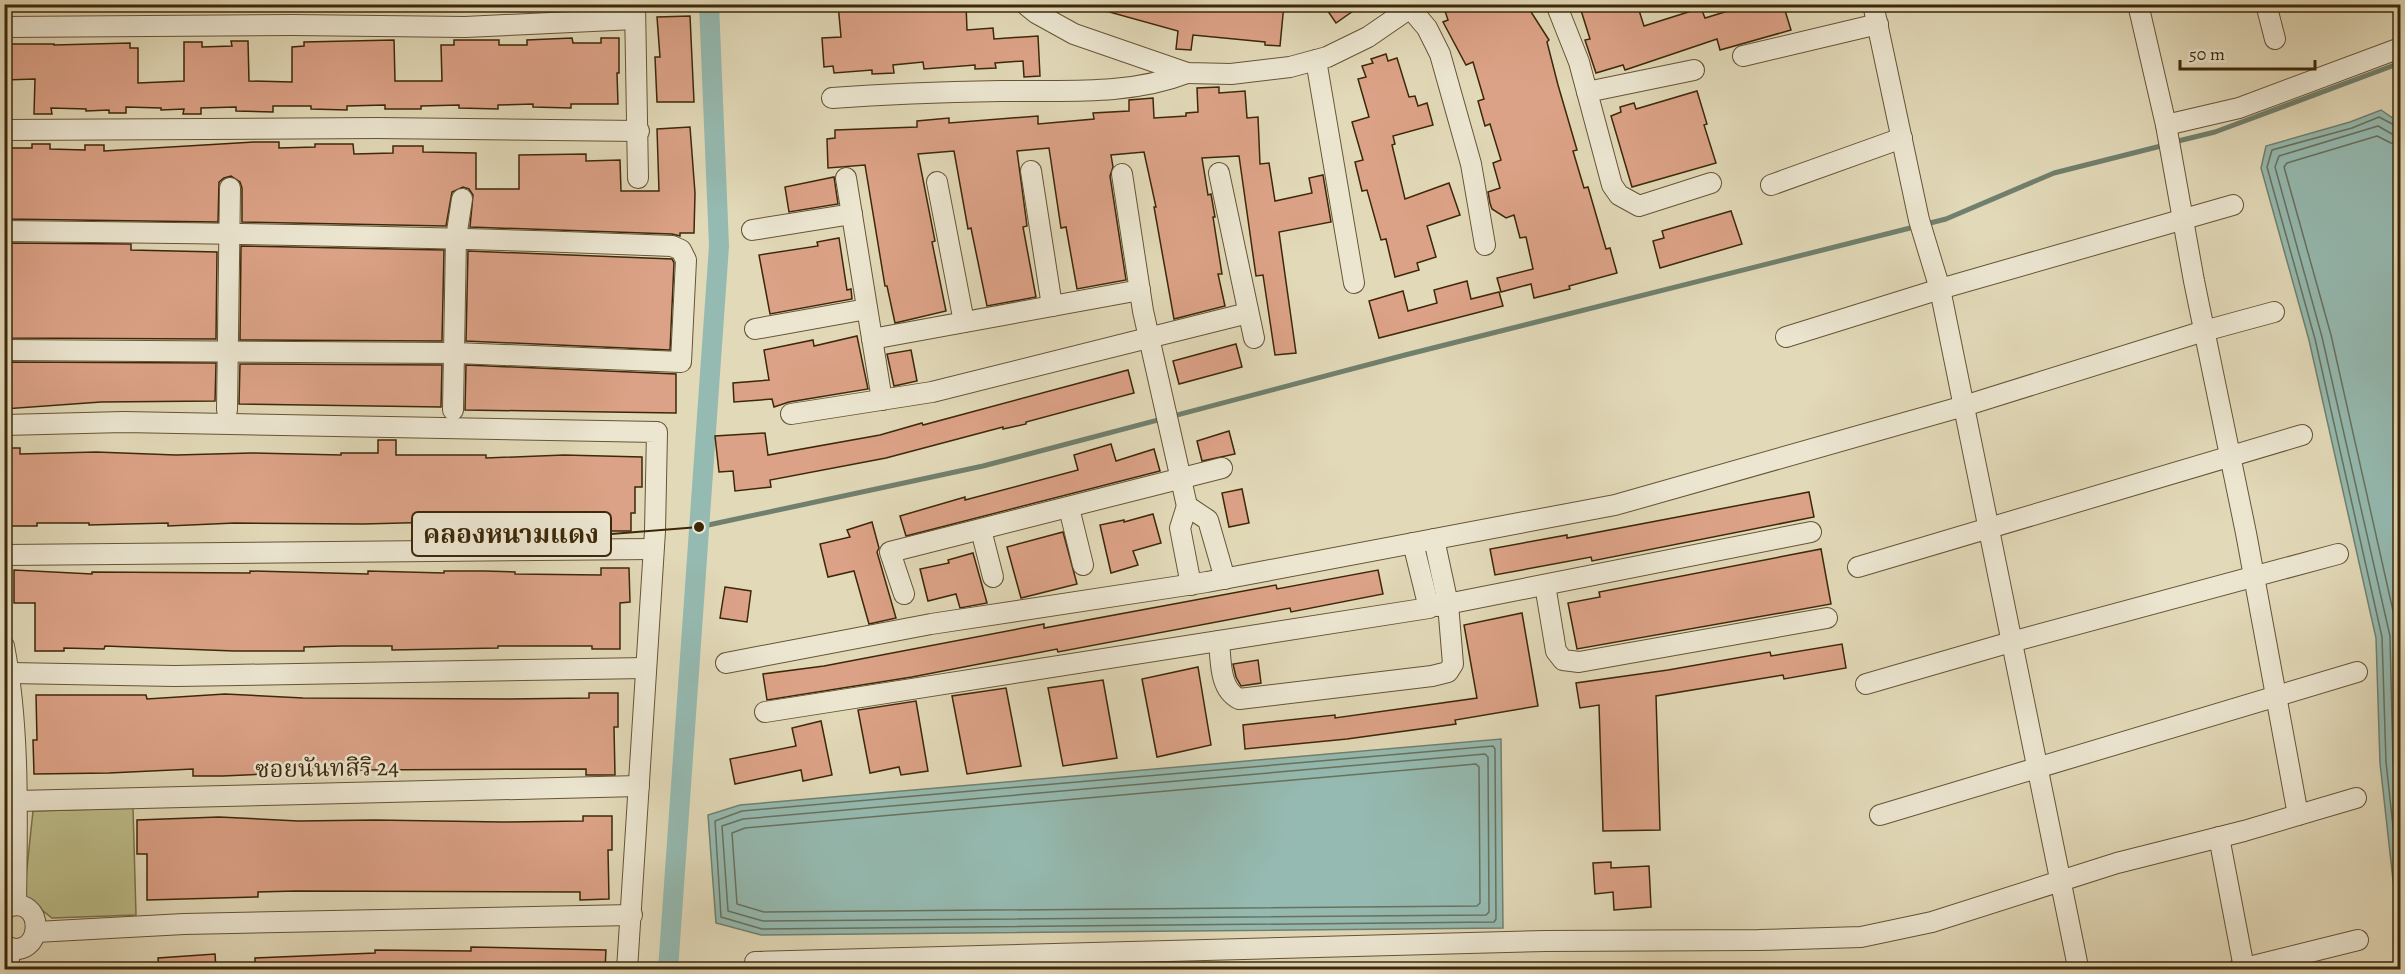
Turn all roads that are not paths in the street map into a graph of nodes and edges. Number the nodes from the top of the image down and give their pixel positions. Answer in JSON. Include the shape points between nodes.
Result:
{"nodes":[{"id":1,"x":1025,"y":4,"type":"edge"},
{"id":2,"x":1556,"y":4,"type":"edge"},
{"id":3,"x":1873,"y":4,"type":"edge"},
{"id":4,"x":2138,"y":4,"type":"edge"},
{"id":5,"x":2266,"y":4,"type":"edge"},
{"id":6,"x":1414,"y":7,"type":"edge"},
{"id":7,"x":635,"y":12,"type":"edge"},
{"id":8,"x":1878,"y":24,"type":"junction"},
{"id":9,"x":4,"y":27,"type":"edge"},
{"id":10,"x":2275,"y":39,"type":"dead end"},
{"id":11,"x":2400,"y":48,"type":"edge"},
{"id":12,"x":1743,"y":56,"type":"dead end"},
{"id":13,"x":1316,"y":60,"type":"junction"},
{"id":14,"x":1694,"y":70,"type":"dead end"},
{"id":15,"x":1187,"y":73,"type":"junction"},
{"id":16,"x":1587,"y":92,"type":"junction"},
{"id":17,"x":832,"y":98,"type":"dead end"},
{"id":18,"x":4,"y":130,"type":"edge"},
{"id":19,"x":639,"y":131,"type":"junction"},
{"id":20,"x":1902,"y":138,"type":"junction"},
{"id":21,"x":2168,"y":138,"type":"junction"},
{"id":22,"x":1031,"y":171,"type":"dead end"},
{"id":23,"x":1219,"y":173,"type":"dead end"},
{"id":24,"x":1122,"y":174,"type":"dead end"},
{"id":25,"x":638,"y":178,"type":"dead end"},
{"id":26,"x":846,"y":178,"type":"dead end"},
{"id":27,"x":937,"y":182,"type":"dead end"},
{"id":28,"x":1711,"y":183,"type":"dead end"},
{"id":29,"x":1771,"y":184,"type":"dead end"},
{"id":30,"x":230,"y":188,"type":"dead end"},
{"id":31,"x":462,"y":199,"type":"dead end"},
{"id":32,"x":2233,"y":205,"type":"dead end"},
{"id":33,"x":852,"y":214,"type":"junction"},
{"id":34,"x":2184,"y":218,"type":"junction"},
{"id":35,"x":752,"y":230,"type":"dead end"},
{"id":36,"x":4,"y":231,"type":"edge"},
{"id":37,"x":229,"y":233,"type":"junction"},
{"id":38,"x":456,"y":238,"type":"junction"},
{"id":39,"x":1485,"y":245,"type":"dead end"},
{"id":40,"x":1354,"y":283,"type":"dead end"},
{"id":41,"x":1940,"y":289,"type":"junction"},
{"id":42,"x":1140,"y":290,"type":"junction"},
{"id":43,"x":1052,"y":306,"type":"junction"},
{"id":44,"x":867,"y":309,"type":"junction"},
{"id":45,"x":2274,"y":312,"type":"dead end"},
{"id":46,"x":1248,"y":313,"type":"junction"},
{"id":47,"x":964,"y":322,"type":"junction"},
{"id":48,"x":755,"y":329,"type":"dead end"},
{"id":49,"x":2204,"y":332,"type":"junction"},
{"id":50,"x":1786,"y":337,"type":"dead end"},
{"id":51,"x":1254,"y":338,"type":"dead end"},
{"id":52,"x":872,"y":339,"type":"junction"},
{"id":53,"x":1150,"y":339,"type":"junction"},
{"id":54,"x":4,"y":350,"type":"edge"},
{"id":55,"x":226,"y":351,"type":"junction"},
{"id":56,"x":456,"y":353,"type":"junction"},
{"id":57,"x":882,"y":400,"type":"junction"},
{"id":58,"x":1964,"y":406,"type":"junction"},
{"id":59,"x":227,"y":410,"type":"dead end"},
{"id":60,"x":453,"y":410,"type":"dead end"},
{"id":61,"x":791,"y":414,"type":"dead end"},
{"id":62,"x":4,"y":425,"type":"edge"},
{"id":63,"x":2302,"y":435,"type":"dead end"},
{"id":64,"x":2229,"y":455,"type":"junction"},
{"id":65,"x":1222,"y":468,"type":"dead end"},
{"id":66,"x":1181,"y":480,"type":"junction"},
{"id":67,"x":1187,"y":506,"type":"junction"},
{"id":68,"x":1069,"y":508,"type":"junction"},
{"id":69,"x":1988,"y":527,"type":"junction"},
{"id":70,"x":981,"y":530,"type":"junction"},
{"id":71,"x":1811,"y":532,"type":"dead end"},
{"id":72,"x":1434,"y":539,"type":"junction"},
{"id":73,"x":1413,"y":543,"type":"junction"},
{"id":74,"x":653,"y":549,"type":"junction"},
{"id":75,"x":2338,"y":554,"type":"dead end"},
{"id":76,"x":4,"y":555,"type":"edge"},
{"id":77,"x":1083,"y":565,"type":"dead end"},
{"id":78,"x":1858,"y":567,"type":"dead end"},
{"id":79,"x":993,"y":577,"type":"dead end"},
{"id":80,"x":2253,"y":577,"type":"junction"},
{"id":81,"x":1225,"y":579,"type":"junction"},
{"id":82,"x":1191,"y":585,"type":"junction"},
{"id":83,"x":1545,"y":585,"type":"junction"},
{"id":84,"x":904,"y":594,"type":"dead end"},
{"id":85,"x":1438,"y":606,"type":"junction"},
{"id":86,"x":1827,"y":618,"type":"dead end"},
{"id":87,"x":1219,"y":641,"type":"junction"},
{"id":88,"x":2011,"y":642,"type":"junction"},
{"id":89,"x":6,"y":661,"type":"edge"},
{"id":90,"x":726,"y":663,"type":"dead end"},
{"id":91,"x":646,"y":668,"type":"junction"},
{"id":92,"x":2357,"y":672,"type":"dead end"},
{"id":93,"x":1866,"y":684,"type":"dead end"},
{"id":94,"x":2275,"y":695,"type":"junction"},
{"id":95,"x":765,"y":712,"type":"dead end"},
{"id":96,"x":2036,"y":766,"type":"junction"},
{"id":97,"x":639,"y":786,"type":"junction"},
{"id":98,"x":2356,"y":798,"type":"dead end"},
{"id":99,"x":11,"y":802,"type":"edge"},
{"id":100,"x":1880,"y":815,"type":"dead end"},
{"id":101,"x":2298,"y":815,"type":"junction"},
{"id":102,"x":2219,"y":837,"type":"junction"},
{"id":103,"x":2060,"y":880,"type":"junction"},
{"id":104,"x":10,"y":906,"type":"edge"},
{"id":105,"x":632,"y":915,"type":"junction"},
{"id":106,"x":36,"y":932,"type":"junction"},
{"id":107,"x":2358,"y":940,"type":"dead end"},
{"id":108,"x":8,"y":947,"type":"edge"},
{"id":109,"x":755,"y":962,"type":"dead end"},
{"id":110,"x":2078,"y":967,"type":"dead end"},
{"id":111,"x":7,"y":969,"type":"edge"},
{"id":112,"x":627,"y":969,"type":"edge"},
{"id":113,"x":2241,"y":969,"type":"edge"}],
"edges":[{"from":1,"to":15,"type":"street","via":[[1074,34]]},
{"from":2,"to":16,"type":"street"},
{"from":3,"to":8,"type":"street"},
{"from":4,"to":21,"type":"street"},
{"from":5,"to":10,"type":"street"},
{"from":6,"to":13,"type":"street","via":[[1368,37]]},
{"from":6,"to":39,"type":"street","via":[[1440,54],[1471,164]]},
{"from":7,"to":9,"type":"street","via":[[465,27]]},
{"from":7,"to":19,"type":"street"},
{"from":8,"to":12,"type":"street"},
{"from":8,"to":20,"type":"street"},
{"from":11,"to":21,"type":"street"},
{"from":13,"to":15,"type":"street","via":[[1230,74]]},
{"from":13,"to":40,"type":"street"},
{"from":14,"to":16,"type":"street"},
{"from":15,"to":17,"type":"street","via":[[1157,83],[1113,89]]},
{"from":16,"to":28,"type":"street","via":[[1612,184],[1627,201],[1639,206]]},
{"from":18,"to":19,"type":"street"},
{"from":19,"to":25,"type":"street"},
{"from":20,"to":29,"type":"street"},
{"from":20,"to":41,"type":"street","via":[[1921,227]]},
{"from":21,"to":34,"type":"street"},
{"from":22,"to":43,"type":"street"},
{"from":23,"to":46,"type":"street"},
{"from":24,"to":42,"type":"street"},
{"from":26,"to":33,"type":"street"},
{"from":27,"to":47,"type":"street"},
{"from":30,"to":37,"type":"street"},
{"from":31,"to":38,"type":"street"},
{"from":32,"to":34,"type":"street"},
{"from":33,"to":35,"type":"street"},
{"from":33,"to":44,"type":"street"},
{"from":34,"to":41,"type":"street"},
{"from":34,"to":49,"type":"street"},
{"from":36,"to":37,"type":"street"},
{"from":37,"to":38,"type":"street"},
{"from":37,"to":55,"type":"street"},
{"from":38,"to":56,"type":"street"},
{"from":38,"to":56,"type":"street","via":[[672,246],[681,250],[686,260],[681,362]]},
{"from":41,"to":50,"type":"street"},
{"from":41,"to":58,"type":"street"},
{"from":42,"to":43,"type":"street"},
{"from":42,"to":53,"type":"street"},
{"from":43,"to":47,"type":"street"},
{"from":44,"to":48,"type":"street"},
{"from":44,"to":52,"type":"street"},
{"from":45,"to":49,"type":"street"},
{"from":46,"to":51,"type":"street"},
{"from":46,"to":53,"type":"street"},
{"from":47,"to":52,"type":"street"},
{"from":49,"to":58,"type":"street"},
{"from":49,"to":64,"type":"street"},
{"from":52,"to":57,"type":"street"},
{"from":53,"to":57,"type":"street","via":[[932,392]]},
{"from":53,"to":66,"type":"street"},
{"from":54,"to":55,"type":"street"},
{"from":55,"to":56,"type":"street"},
{"from":55,"to":59,"type":"street"},
{"from":56,"to":60,"type":"street"},
{"from":57,"to":61,"type":"street"},
{"from":58,"to":69,"type":"street"},
{"from":58,"to":72,"type":"street","via":[[1615,505]]},
{"from":62,"to":74,"type":"street","via":[[124,422],[657,432]]},
{"from":63,"to":64,"type":"street"},
{"from":64,"to":69,"type":"street"},
{"from":64,"to":80,"type":"street"},
{"from":65,"to":66,"type":"street"},
{"from":66,"to":67,"type":"street"},
{"from":66,"to":68,"type":"street"},
{"from":67,"to":81,"type":"street","via":[[1208,520]]},
{"from":67,"to":82,"type":"street","via":[[1180,528]]},
{"from":68,"to":70,"type":"street"},
{"from":68,"to":77,"type":"street"},
{"from":69,"to":78,"type":"street"},
{"from":69,"to":88,"type":"street"},
{"from":70,"to":79,"type":"street"},
{"from":70,"to":84,"type":"street","via":[[890,552]]},
{"from":71,"to":83,"type":"street"},
{"from":72,"to":73,"type":"street"},
{"from":72,"to":85,"type":"street"},
{"from":73,"to":81,"type":"street"},
{"from":73,"to":85,"type":"street"},
{"from":74,"to":76,"type":"street"},
{"from":74,"to":91,"type":"street"},
{"from":75,"to":80,"type":"street"},
{"from":80,"to":88,"type":"street"},
{"from":80,"to":94,"type":"street"},
{"from":81,"to":82,"type":"street"},
{"from":82,"to":90,"type":"street","via":[[931,624]]},
{"from":83,"to":85,"type":"street"},
{"from":83,"to":86,"type":"street","via":[[1556,651],[1563,660],[1579,662]]},
{"from":85,"to":87,"type":"street"},
{"from":85,"to":87,"type":"street","via":[[1453,664],[1448,672],[1432,676],[1239,699],[1227,688]]},
{"from":87,"to":95,"type":"street"},
{"from":88,"to":93,"type":"street"},
{"from":88,"to":96,"type":"street"},
{"from":89,"to":91,"type":"street","via":[[175,676]]},
{"from":89,"to":99,"type":"street"},
{"from":91,"to":97,"type":"street"},
{"from":92,"to":94,"type":"street"},
{"from":94,"to":96,"type":"street"},
{"from":94,"to":101,"type":"street"},
{"from":96,"to":100,"type":"street"},
{"from":96,"to":103,"type":"street"},
{"from":97,"to":99,"type":"street","name":"ซอยนันทสิริ 24"},
{"from":97,"to":105,"type":"street"},
{"from":98,"to":101,"type":"street"},
{"from":99,"to":104,"type":"street"},
{"from":101,"to":102,"type":"street"},
{"from":102,"to":103,"type":"street"},
{"from":102,"to":113,"type":"street"},
{"from":103,"to":109,"type":"street","via":[[1932,922],[1861,937],[1545,941]]},
{"from":103,"to":110,"type":"street"},
{"from":104,"to":106,"type":"street","via":[[30,911],[37,924]]},
{"from":105,"to":106,"type":"street","via":[[184,924]]},
{"from":105,"to":112,"type":"street"},
{"from":106,"to":108,"type":"street","via":[[22,948]]},
{"from":107,"to":113,"type":"street"},
{"from":108,"to":111,"type":"street"}]}
